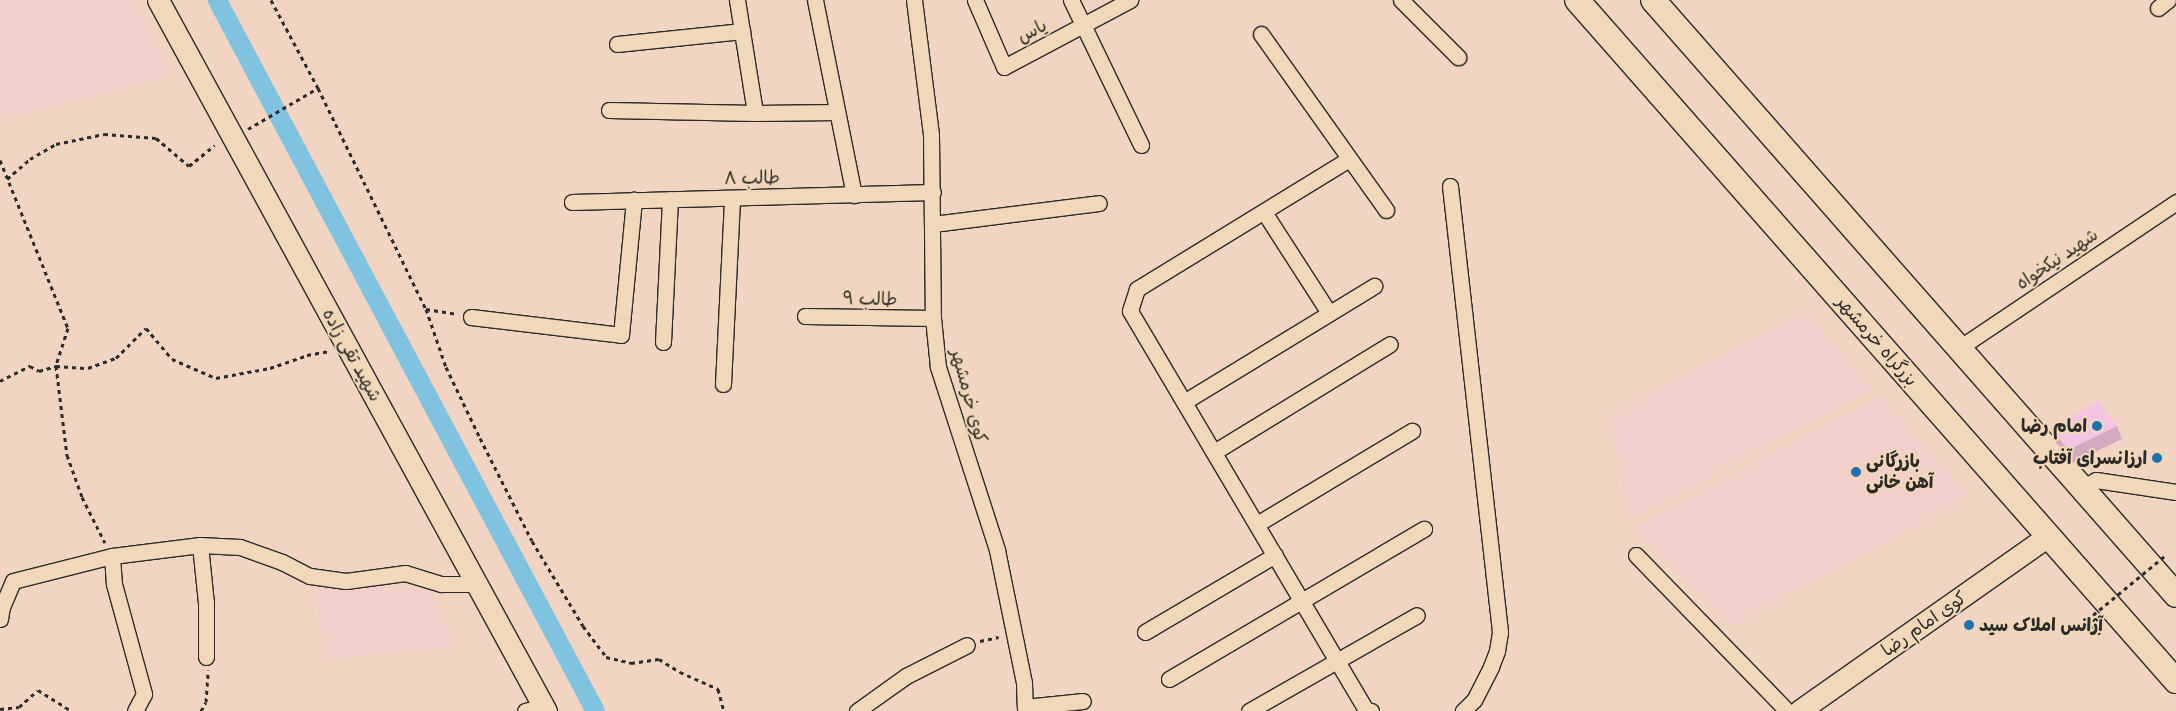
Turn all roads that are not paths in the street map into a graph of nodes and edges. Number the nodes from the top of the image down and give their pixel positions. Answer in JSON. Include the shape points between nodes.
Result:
{"nodes":[{"id":1,"x":158,"y":0,"type":"edge"},
{"id":2,"x":737,"y":0,"type":"edge"},
{"id":3,"x":815,"y":0,"type":"edge"},
{"id":4,"x":914,"y":0,"type":"edge"},
{"id":5,"x":975,"y":0,"type":"edge"},
{"id":6,"x":1071,"y":0,"type":"edge"},
{"id":7,"x":1130,"y":0,"type":"edge"},
{"id":8,"x":1401,"y":0,"type":"edge"},
{"id":9,"x":1577,"y":0,"type":"edge"},
{"id":10,"x":1653,"y":0,"type":"edge"},
{"id":11,"x":1083,"y":26,"type":"junction"},
{"id":12,"x":742,"y":31,"type":"junction"},
{"id":13,"x":1261,"y":34,"type":"dead end"},
{"id":14,"x":617,"y":44,"type":"dead end"},
{"id":15,"x":1458,"y":57,"type":"dead end"},
{"id":16,"x":609,"y":110,"type":"dead end"},
{"id":17,"x":837,"y":112,"type":"junction"},
{"id":18,"x":755,"y":113,"type":"junction"},
{"id":19,"x":1141,"y":145,"type":"dead end"},
{"id":20,"x":1349,"y":159,"type":"junction"},
{"id":21,"x":1450,"y":186,"type":"dead end"},
{"id":22,"x":933,"y":192,"type":"junction"},
{"id":23,"x":854,"y":195,"type":"junction"},
{"id":24,"x":732,"y":198,"type":"junction"},
{"id":25,"x":670,"y":199,"type":"junction"},
{"id":26,"x":634,"y":200,"type":"junction"},
{"id":27,"x":572,"y":202,"type":"dead end"},
{"id":28,"x":2176,"y":202,"type":"edge"},
{"id":29,"x":1099,"y":203,"type":"dead end"},
{"id":30,"x":1386,"y":210,"type":"dead end"},
{"id":31,"x":1264,"y":212,"type":"junction"},
{"id":32,"x":934,"y":224,"type":"junction"},
{"id":33,"x":1374,"y":286,"type":"dead end"},
{"id":34,"x":1329,"y":313,"type":"junction"},
{"id":35,"x":805,"y":316,"type":"dead end"},
{"id":36,"x":471,"y":317,"type":"road end"},
{"id":37,"x":933,"y":318,"type":"junction"},
{"id":38,"x":663,"y":342,"type":"dead end"},
{"id":39,"x":1390,"y":344,"type":"dead end"},
{"id":40,"x":1958,"y":348,"type":"junction"},
{"id":41,"x":723,"y":384,"type":"dead end"},
{"id":42,"x":1184,"y":402,"type":"junction"},
{"id":43,"x":1412,"y":432,"type":"dead end"},
{"id":44,"x":1214,"y":452,"type":"junction"},
{"id":45,"x":2082,"y":488,"type":"junction"},
{"id":46,"x":2176,"y":492,"type":"edge"},
{"id":47,"x":1256,"y":524,"type":"junction"},
{"id":48,"x":1424,"y":529,"type":"dead end"},
{"id":49,"x":2048,"y":536,"type":"junction"},
{"id":50,"x":200,"y":545,"type":"junction"},
{"id":51,"x":1275,"y":555,"type":"junction"},
{"id":52,"x":1636,"y":555,"type":"dead end"},
{"id":53,"x":112,"y":556,"type":"junction"},
{"id":54,"x":477,"y":584,"type":"junction"},
{"id":55,"x":2176,"y":595,"type":"edge"},
{"id":56,"x":1302,"y":601,"type":"junction"},
{"id":57,"x":1417,"y":615,"type":"dead end"},
{"id":58,"x":0,"y":619,"type":"edge"},
{"id":59,"x":1145,"y":632,"type":"dead end"},
{"id":60,"x":967,"y":645,"type":"road end"},
{"id":61,"x":206,"y":657,"type":"road end"},
{"id":62,"x":1337,"y":660,"type":"junction"},
{"id":63,"x":1169,"y":679,"type":"dead end"},
{"id":64,"x":2176,"y":682,"type":"edge"},
{"id":65,"x":1083,"y":702,"type":"dead end"},
{"id":66,"x":538,"y":709,"type":"edge"},
{"id":67,"x":135,"y":711,"type":"edge"},
{"id":68,"x":857,"y":711,"type":"edge"},
{"id":69,"x":1249,"y":711,"type":"edge"},
{"id":70,"x":1371,"y":711,"type":"edge"},
{"id":71,"x":1463,"y":711,"type":"edge"},
{"id":72,"x":1787,"y":711,"type":"edge"},
{"id":73,"x":1799,"y":711,"type":"edge"}],
"edges":[{"from":1,"to":54,"type":"main road","name":"شهید تقی زاده"},
{"from":2,"to":12,"type":"street"},
{"from":3,"to":17,"type":"street"},
{"from":4,"to":22,"type":"street","name":"کوی خرمشهر","via":[[931,135]]},
{"from":5,"to":11,"type":"street","name":"یاس","via":[[1004,67]]},
{"from":6,"to":11,"type":"street"},
{"from":7,"to":11,"type":"street","name":"یاس"},
{"from":8,"to":15,"type":"street"},
{"from":9,"to":49,"type":"highway","name":"بزرگراه خرمشهر"},
{"from":10,"to":40,"type":"highway"},
{"from":11,"to":19,"type":"street"},
{"from":12,"to":14,"type":"street"},
{"from":12,"to":18,"type":"street"},
{"from":13,"to":20,"type":"street"},
{"from":16,"to":18,"type":"street"},
{"from":17,"to":18,"type":"street"},
{"from":17,"to":23,"type":"street"},
{"from":20,"to":30,"type":"street"},
{"from":20,"to":31,"type":"street"},
{"from":21,"to":71,"type":"street","via":[[1500,632],[1491,667],[1474,700]]},
{"from":22,"to":23,"type":"street","name":"طالب ۸"},
{"from":22,"to":32,"type":"street","name":"کوی خرمشهر"},
{"from":23,"to":24,"type":"street","name":"طالب ۸"},
{"from":24,"to":25,"type":"street","name":"طالب ۸"},
{"from":24,"to":41,"type":"street"},
{"from":25,"to":26,"type":"street","name":"طالب ۸"},
{"from":25,"to":38,"type":"street"},
{"from":26,"to":27,"type":"street","name":"طالب ۸"},
{"from":26,"to":36,"type":"street","via":[[621,335]]},
{"from":28,"to":40,"type":"street","name":"شهید نیکخواه"},
{"from":29,"to":32,"type":"street"},
{"from":31,"to":34,"type":"street"},
{"from":31,"to":42,"type":"street","via":[[1137,289],[1130,311]]},
{"from":32,"to":37,"type":"street","name":"کوی خرمشهر"},
{"from":33,"to":34,"type":"street"},
{"from":34,"to":42,"type":"street"},
{"from":35,"to":37,"type":"street","name":"طالب ۹"},
{"from":37,"to":65,"type":"street","name":"کوی خرمشهر","via":[[938,367],[996,550],[1024,684],[1025,707]]},
{"from":39,"to":44,"type":"street"},
{"from":40,"to":45,"type":"highway"},
{"from":42,"to":44,"type":"street"},
{"from":43,"to":47,"type":"street"},
{"from":44,"to":47,"type":"street"},
{"from":45,"to":46,"type":"street","via":[[2096,480]]},
{"from":45,"to":55,"type":"highway"},
{"from":47,"to":51,"type":"street"},
{"from":48,"to":56,"type":"street"},
{"from":49,"to":64,"type":"highway","name":"بزرگراه خرمشهر"},
{"from":49,"to":73,"type":"main road","name":"کوی امام رضا"},
{"from":50,"to":53,"type":"street"},
{"from":50,"to":54,"type":"street","via":[[240,547],[310,576],[346,581],[405,573],[441,584]]},
{"from":50,"to":61,"type":"street","via":[[206,603]]},
{"from":51,"to":56,"type":"street"},
{"from":51,"to":59,"type":"street"},
{"from":52,"to":72,"type":"street"},
{"from":53,"to":58,"type":"street","via":[[13,581]]},
{"from":53,"to":67,"type":"street","via":[[114,584],[144,694]]},
{"from":54,"to":66,"type":"main road","name":"شهید تقی زاده"},
{"from":56,"to":62,"type":"street"},
{"from":56,"to":63,"type":"street"},
{"from":57,"to":62,"type":"street"},
{"from":60,"to":68,"type":"street","via":[[906,676]]},
{"from":62,"to":69,"type":"street"},
{"from":62,"to":70,"type":"street","via":[[1367,711]]}]}
